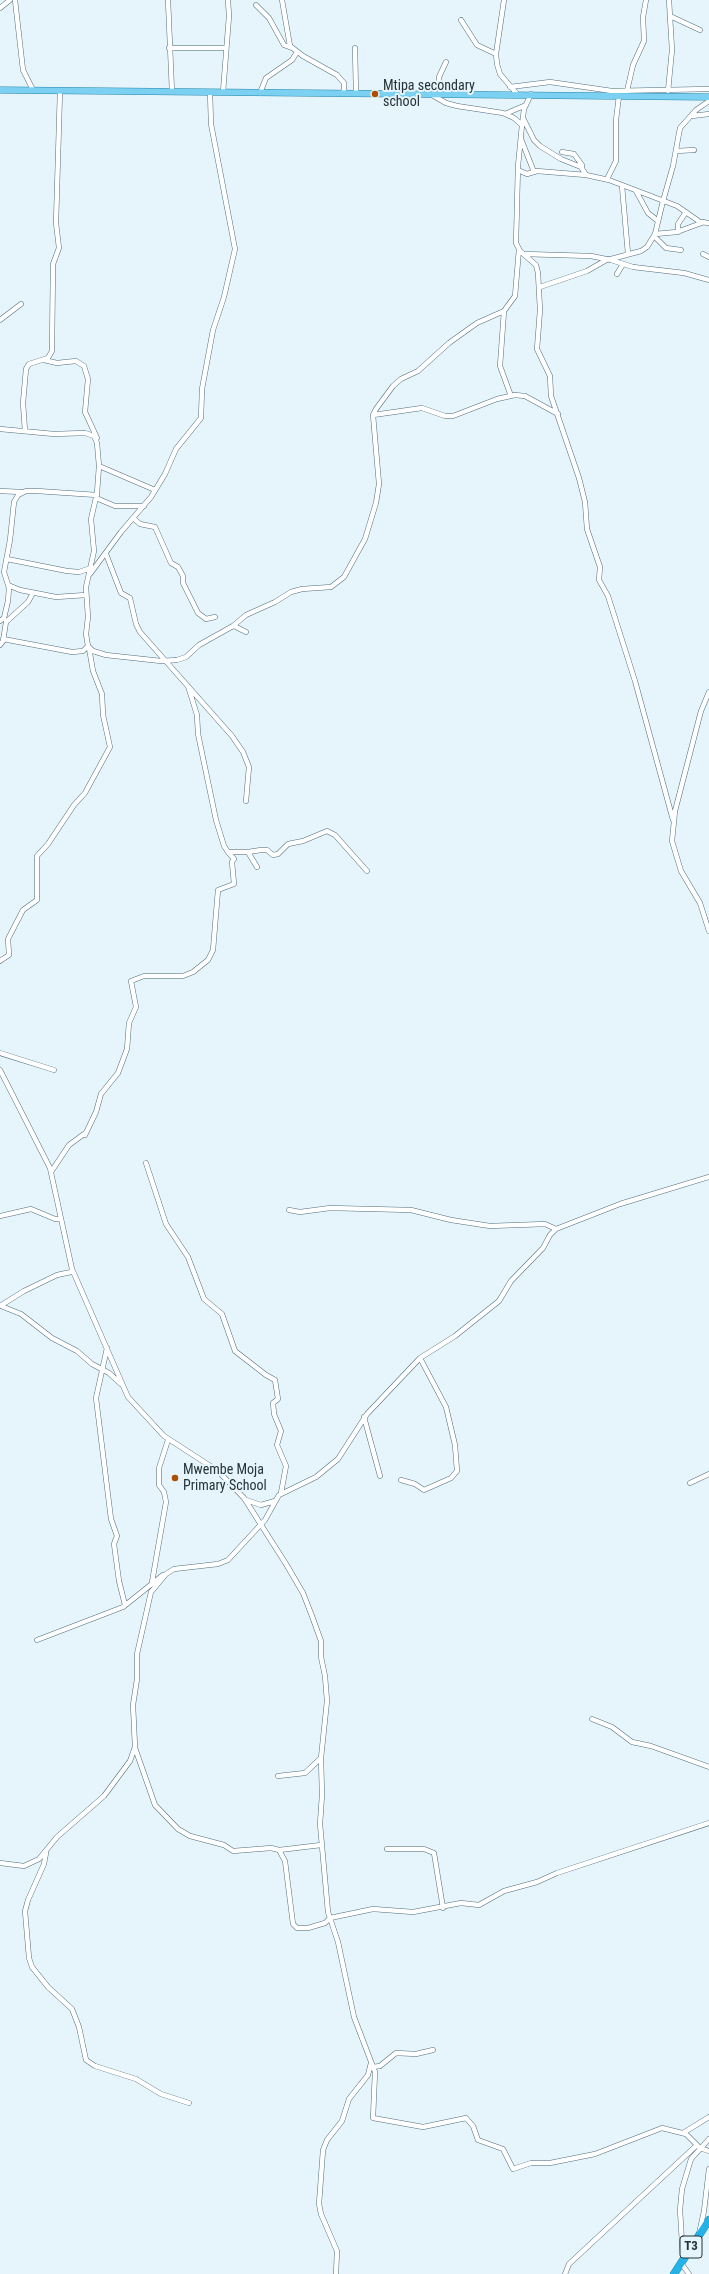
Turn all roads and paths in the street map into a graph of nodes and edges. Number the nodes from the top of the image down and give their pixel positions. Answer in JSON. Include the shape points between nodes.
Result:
{"nodes":[{"id":1,"x":10,"y":0,"type":"edge"},
{"id":2,"x":16,"y":0,"type":"edge"},
{"id":3,"x":168,"y":0,"type":"edge"},
{"id":4,"x":228,"y":0,"type":"edge"},
{"id":5,"x":282,"y":0,"type":"edge"},
{"id":6,"x":504,"y":0,"type":"edge"},
{"id":7,"x":646,"y":0,"type":"edge"},
{"id":8,"x":669,"y":0,"type":"edge"},
{"id":9,"x":256,"y":5,"type":"dead end"},
{"id":10,"x":0,"y":8,"type":"edge"},
{"id":11,"x":670,"y":16,"type":"junction"},
{"id":12,"x":461,"y":20,"type":"dead end"},
{"id":13,"x":700,"y":30,"type":"dead end"},
{"id":14,"x":169,"y":48,"type":"junction"},
{"id":15,"x":226,"y":48,"type":"junction"},
{"id":16,"x":292,"y":48,"type":"junction"},
{"id":17,"x":355,"y":48,"type":"dead end"},
{"id":18,"x":297,"y":52,"type":"junction"},
{"id":19,"x":496,"y":54,"type":"junction"},
{"id":20,"x":446,"y":62,"type":"dead end"},
{"id":21,"x":510,"y":86,"type":"junction"},
{"id":22,"x":709,"y":89,"type":"edge"},
{"id":23,"x":0,"y":90,"type":"edge"},
{"id":24,"x":33,"y":90,"type":"junction"},
{"id":25,"x":60,"y":91,"type":"junction"},
{"id":26,"x":627,"y":91,"type":"junction"},
{"id":27,"x":668,"y":91,"type":"junction"},
{"id":28,"x":172,"y":92,"type":"junction"},
{"id":29,"x":210,"y":92,"type":"junction"},
{"id":30,"x":223,"y":92,"type":"junction"},
{"id":31,"x":260,"y":93,"type":"junction"},
{"id":32,"x":342,"y":93,"type":"junction"},
{"id":33,"x":356,"y":93,"type":"junction"},
{"id":34,"x":430,"y":94,"type":"junction"},
{"id":35,"x":440,"y":94,"type":"junction"},
{"id":36,"x":517,"y":94,"type":"junction"},
{"id":37,"x":531,"y":94,"type":"junction"},
{"id":38,"x":619,"y":96,"type":"junction"},
{"id":39,"x":709,"y":97,"type":"edge"},
{"id":40,"x":709,"y":102,"type":"edge"},
{"id":41,"x":526,"y":105,"type":"junction"},
{"id":42,"x":504,"y":114,"type":"junction"},
{"id":43,"x":709,"y":114,"type":"edge"},
{"id":44,"x":692,"y":116,"type":"junction"},
{"id":45,"x":522,"y":118,"type":"junction"},
{"id":46,"x":522,"y":125,"type":"junction"},
{"id":47,"x":521,"y":139,"type":"junction"},
{"id":48,"x":694,"y":150,"type":"dead end"},
{"id":49,"x":676,"y":151,"type":"junction"},
{"id":50,"x":562,"y":152,"type":"dead end"},
{"id":51,"x":582,"y":168,"type":"junction"},
{"id":52,"x":518,"y":170,"type":"junction"},
{"id":53,"x":534,"y":172,"type":"junction"},
{"id":54,"x":586,"y":175,"type":"junction"},
{"id":55,"x":607,"y":179,"type":"junction"},
{"id":56,"x":622,"y":186,"type":"junction"},
{"id":57,"x":636,"y":191,"type":"junction"},
{"id":58,"x":663,"y":201,"type":"junction"},
{"id":59,"x":686,"y":212,"type":"junction"},
{"id":60,"x":658,"y":221,"type":"junction"},
{"id":61,"x":707,"y":223,"type":"edge"},
{"id":62,"x":678,"y":232,"type":"junction"},
{"id":63,"x":655,"y":235,"type":"junction"},
{"id":64,"x":519,"y":249,"type":"junction"},
{"id":65,"x":681,"y":250,"type":"dead end"},
{"id":66,"x":524,"y":254,"type":"junction"},
{"id":67,"x":628,"y":254,"type":"junction"},
{"id":68,"x":703,"y":254,"type":"dead end"},
{"id":69,"x":709,"y":257,"type":"edge"},
{"id":70,"x":609,"y":259,"type":"junction"},
{"id":71,"x":623,"y":264,"type":"junction"},
{"id":72,"x":617,"y":274,"type":"dead end"},
{"id":73,"x":709,"y":280,"type":"edge"},
{"id":74,"x":540,"y":287,"type":"junction"},
{"id":75,"x":21,"y":304,"type":"dead end"},
{"id":76,"x":504,"y":311,"type":"junction"},
{"id":77,"x":0,"y":320,"type":"edge"},
{"id":78,"x":44,"y":360,"type":"junction"},
{"id":79,"x":511,"y":396,"type":"junction"},
{"id":80,"x":558,"y":414,"type":"junction"},
{"id":81,"x":373,"y":415,"type":"junction"},
{"id":82,"x":0,"y":429,"type":"edge"},
{"id":83,"x":25,"y":431,"type":"junction"},
{"id":84,"x":97,"y":443,"type":"junction"},
{"id":85,"x":99,"y":466,"type":"junction"},
{"id":86,"x":155,"y":490,"type":"junction"},
{"id":87,"x":0,"y":491,"type":"edge"},
{"id":88,"x":22,"y":492,"type":"junction"},
{"id":89,"x":96,"y":497,"type":"junction"},
{"id":90,"x":144,"y":506,"type":"junction"},
{"id":91,"x":133,"y":518,"type":"junction"},
{"id":92,"x":106,"y":554,"type":"junction"},
{"id":93,"x":7,"y":559,"type":"junction"},
{"id":94,"x":91,"y":568,"type":"junction"},
{"id":95,"x":89,"y":575,"type":"junction"},
{"id":96,"x":8,"y":585,"type":"junction"},
{"id":97,"x":34,"y":593,"type":"junction"},
{"id":98,"x":86,"y":596,"type":"junction"},
{"id":99,"x":215,"y":617,"type":"dead end"},
{"id":100,"x":0,"y":621,"type":"edge"},
{"id":101,"x":234,"y":626,"type":"junction"},
{"id":102,"x":246,"y":632,"type":"dead end"},
{"id":103,"x":3,"y":640,"type":"junction"},
{"id":104,"x":0,"y":645,"type":"edge"},
{"id":105,"x":89,"y":647,"type":"junction"},
{"id":106,"x":165,"y":661,"type":"junction"},
{"id":107,"x":187,"y":685,"type":"junction"},
{"id":108,"x":709,"y":692,"type":"edge"},
{"id":109,"x":707,"y":702,"type":"edge"},
{"id":110,"x":246,"y":801,"type":"dead end"},
{"id":111,"x":673,"y":820,"type":"junction"},
{"id":112,"x":228,"y":852,"type":"junction"},
{"id":113,"x":248,"y":852,"type":"junction"},
{"id":114,"x":257,"y":867,"type":"dead end"},
{"id":115,"x":368,"y":871,"type":"dead end"},
{"id":116,"x":709,"y":931,"type":"edge"},
{"id":117,"x":0,"y":961,"type":"edge"},
{"id":118,"x":0,"y":1053,"type":"edge"},
{"id":119,"x":0,"y":1070,"type":"edge"},
{"id":120,"x":54,"y":1070,"type":"dead end"},
{"id":121,"x":146,"y":1163,"type":"dead end"},
{"id":122,"x":51,"y":1172,"type":"junction"},
{"id":123,"x":709,"y":1177,"type":"edge"},
{"id":124,"x":290,"y":1210,"type":"dead end"},
{"id":125,"x":0,"y":1216,"type":"edge"},
{"id":126,"x":61,"y":1219,"type":"junction"},
{"id":127,"x":556,"y":1229,"type":"junction"},
{"id":128,"x":72,"y":1269,"type":"junction"},
{"id":129,"x":0,"y":1306,"type":"edge"},
{"id":130,"x":107,"y":1348,"type":"junction"},
{"id":131,"x":420,"y":1358,"type":"junction"},
{"id":132,"x":102,"y":1370,"type":"junction"},
{"id":133,"x":122,"y":1385,"type":"junction"},
{"id":134,"x":364,"y":1417,"type":"junction"},
{"id":135,"x":168,"y":1440,"type":"junction"},
{"id":136,"x":709,"y":1474,"type":"edge"},
{"id":137,"x":380,"y":1476,"type":"dead end"},
{"id":138,"x":401,"y":1480,"type":"dead end"},
{"id":139,"x":690,"y":1483,"type":"dead end"},
{"id":140,"x":281,"y":1494,"type":"junction"},
{"id":141,"x":244,"y":1498,"type":"junction"},
{"id":142,"x":275,"y":1501,"type":"junction"},
{"id":143,"x":262,"y":1524,"type":"junction"},
{"id":144,"x":166,"y":1574,"type":"junction"},
{"id":145,"x":152,"y":1582,"type":"junction"},
{"id":146,"x":125,"y":1605,"type":"junction"},
{"id":147,"x":36,"y":1640,"type":"dead end"},
{"id":148,"x":592,"y":1719,"type":"dead end"},
{"id":149,"x":135,"y":1747,"type":"junction"},
{"id":150,"x":321,"y":1758,"type":"junction"},
{"id":151,"x":709,"y":1767,"type":"edge"},
{"id":152,"x":278,"y":1776,"type":"dead end"},
{"id":153,"x":709,"y":1822,"type":"edge"},
{"id":154,"x":321,"y":1845,"type":"junction"},
{"id":155,"x":387,"y":1849,"type":"dead end"},
{"id":156,"x":279,"y":1850,"type":"junction"},
{"id":157,"x":46,"y":1852,"type":"junction"},
{"id":158,"x":0,"y":1863,"type":"edge"},
{"id":159,"x":443,"y":1908,"type":"junction"},
{"id":160,"x":330,"y":1918,"type":"junction"},
{"id":161,"x":433,"y":2050,"type":"dead end"},
{"id":162,"x":372,"y":2065,"type":"junction"},
{"id":163,"x":189,"y":2102,"type":"dead end"},
{"id":164,"x":709,"y":2117,"type":"edge"},
{"id":165,"x":683,"y":2133,"type":"junction"},
{"id":166,"x":709,"y":2139,"type":"edge"},
{"id":167,"x":698,"y":2146,"type":"junction"},
{"id":168,"x":709,"y":2151,"type":"edge"},
{"id":169,"x":709,"y":2169,"type":"edge"},
{"id":170,"x":709,"y":2220,"type":"edge"},
{"id":171,"x":699,"y":2236,"type":"junction"},
{"id":172,"x":682,"y":2261,"type":"junction"},
{"id":173,"x":336,"y":2274,"type":"edge"},
{"id":174,"x":565,"y":2274,"type":"edge"},
{"id":175,"x":674,"y":2274,"type":"edge"},
{"id":176,"x":689,"y":2274,"type":"edge"}],
"edges":[{"from":1,"to":10,"type":"street"},
{"from":2,"to":24,"type":"street","via":[[23,70]]},
{"from":3,"to":14,"type":"street"},
{"from":4,"to":15,"type":"street"},
{"from":5,"to":16,"type":"street","via":[[288,40]]},
{"from":6,"to":19,"type":"street"},
{"from":7,"to":26,"type":"street","via":[[643,17],[644,41],[633,65]]},
{"from":8,"to":11,"type":"street"},
{"from":9,"to":16,"type":"street","via":[[269,18],[278,39],[286,47]]},
{"from":11,"to":13,"type":"street"},
{"from":11,"to":27,"type":"street","via":[[672,50]]},
{"from":12,"to":19,"type":"street","via":[[477,45]]},
{"from":14,"to":15,"type":"street"},
{"from":14,"to":28,"type":"street"},
{"from":15,"to":30,"type":"street"},
{"from":16,"to":18,"type":"street"},
{"from":17,"to":33,"type":"street"},
{"from":18,"to":31,"type":"street","via":[[292,60],[266,78]]},
{"from":18,"to":32,"type":"street","via":[[337,76],[344,83]]},
{"from":19,"to":21,"type":"street","via":[[500,74]]},
{"from":20,"to":35,"type":"street","via":[[439,77]]},
{"from":21,"to":26,"type":"street","via":[[550,82]]},
{"from":21,"to":36,"type":"street"},
{"from":22,"to":27,"type":"street"},
{"from":23,"to":24,"type":"main road"},
{"from":24,"to":25,"type":"main road"},
{"from":25,"to":28,"type":"main road"},
{"from":25,"to":78,"type":"street","via":[[56,223],[59,248],[53,264],[52,351]]},
{"from":26,"to":27,"type":"street"},
{"from":28,"to":29,"type":"main road"},
{"from":29,"to":30,"type":"main road"},
{"from":29,"to":86,"type":"street","via":[[211,124],[235,242],[234,259],[213,330],[202,389],[201,418],[176,450]]},
{"from":30,"to":31,"type":"main road"},
{"from":31,"to":32,"type":"main road"},
{"from":32,"to":33,"type":"main road"},
{"from":33,"to":34,"type":"main road"},
{"from":34,"to":35,"type":"main road"},
{"from":34,"to":42,"type":"street","via":[[457,106]]},
{"from":35,"to":36,"type":"main road"},
{"from":36,"to":37,"type":"main road"},
{"from":37,"to":38,"type":"main road"},
{"from":37,"to":41,"type":"street"},
{"from":38,"to":39,"type":"main road"},
{"from":38,"to":55,"type":"street","via":[[616,161]]},
{"from":40,"to":44,"type":"street","via":[[696,110]]},
{"from":41,"to":42,"type":"street"},
{"from":41,"to":45,"type":"street"},
{"from":42,"to":46,"type":"street"},
{"from":43,"to":44,"type":"street"},
{"from":44,"to":49,"type":"street","via":[[680,128]]},
{"from":45,"to":46,"type":"street"},
{"from":45,"to":51,"type":"street","via":[[540,146]]},
{"from":46,"to":47,"type":"street"},
{"from":47,"to":52,"type":"street"},
{"from":47,"to":53,"type":"street"},
{"from":48,"to":49,"type":"street"},
{"from":49,"to":58,"type":"street","via":[[668,191]]},
{"from":50,"to":51,"type":"street","via":[[574,154]]},
{"from":51,"to":54,"type":"street"},
{"from":52,"to":53,"type":"street","via":[[527,174]]},
{"from":52,"to":64,"type":"street","via":[[516,230]]},
{"from":53,"to":54,"type":"street"},
{"from":54,"to":55,"type":"street"},
{"from":55,"to":56,"type":"street"},
{"from":56,"to":57,"type":"street"},
{"from":56,"to":67,"type":"street"},
{"from":57,"to":58,"type":"street"},
{"from":57,"to":60,"type":"street","via":[[648,213]]},
{"from":58,"to":59,"type":"street"},
{"from":58,"to":60,"type":"street"},
{"from":59,"to":61,"type":"street","via":[[695,219]]},
{"from":59,"to":62,"type":"street","via":[[678,224]]},
{"from":60,"to":63,"type":"street"},
{"from":61,"to":62,"type":"street"},
{"from":62,"to":63,"type":"street"},
{"from":63,"to":65,"type":"street","via":[[666,248]]},
{"from":63,"to":67,"type":"street","via":[[644,250]]},
{"from":64,"to":66,"type":"street"},
{"from":64,"to":76,"type":"street","via":[[514,296]]},
{"from":66,"to":70,"type":"street","via":[[576,255]]},
{"from":66,"to":74,"type":"street","via":[[536,265]]},
{"from":67,"to":70,"type":"street"},
{"from":68,"to":69,"type":"street"},
{"from":70,"to":71,"type":"street"},
{"from":70,"to":74,"type":"street","via":[[587,271]]},
{"from":71,"to":72,"type":"street"},
{"from":71,"to":73,"type":"street","via":[[684,273]]},
{"from":74,"to":80,"type":"street","via":[[537,349],[550,376],[551,396]]},
{"from":75,"to":77,"type":"street"},
{"from":76,"to":79,"type":"street","via":[[500,366]]},
{"from":76,"to":81,"type":"street","via":[[477,323],[418,371],[401,379],[393,386]]},
{"from":78,"to":83,"type":"street","via":[[29,364],[26,369],[23,403]]},
{"from":78,"to":84,"type":"street","via":[[57,363],[76,361],[86,369],[88,385],[85,412],[97,437]]},
{"from":79,"to":80,"type":"street","via":[[525,396]]},
{"from":79,"to":81,"type":"street","via":[[453,416],[422,408]]},
{"from":80,"to":111,"type":"street","via":[[585,502],[587,530],[600,567],[599,580],[608,596],[635,681]]},
{"from":81,"to":101,"type":"street","via":[[378,490],[370,530],[351,567],[339,583],[331,587],[291,592],[246,615]]},
{"from":82,"to":83,"type":"street"},
{"from":83,"to":84,"type":"street","via":[[90,434]]},
{"from":84,"to":85,"type":"street"},
{"from":85,"to":86,"type":"street"},
{"from":85,"to":89,"type":"street"},
{"from":86,"to":90,"type":"street"},
{"from":87,"to":88,"type":"street"},
{"from":88,"to":89,"type":"street","via":[[37,491]]},
{"from":88,"to":93,"type":"street","via":[[14,502]]},
{"from":89,"to":90,"type":"street","via":[[115,506]]},
{"from":89,"to":94,"type":"street","via":[[91,518],[95,541]]},
{"from":90,"to":91,"type":"street"},
{"from":91,"to":92,"type":"street"},
{"from":91,"to":99,"type":"street","via":[[140,524],[155,527],[171,563],[182,574],[198,613],[206,619]]},
{"from":92,"to":95,"type":"street"},
{"from":92,"to":106,"type":"street","via":[[121,593],[130,598],[137,628]]},
{"from":93,"to":94,"type":"street","via":[[67,571],[79,572]]},
{"from":93,"to":96,"type":"street","via":[[4,572]]},
{"from":94,"to":95,"type":"street"},
{"from":95,"to":98,"type":"street"},
{"from":96,"to":97,"type":"street"},
{"from":96,"to":100,"type":"street","via":[[7,608],[4,618]]},
{"from":97,"to":98,"type":"street","via":[[56,597]]},
{"from":97,"to":103,"type":"street","via":[[6,622]]},
{"from":98,"to":105,"type":"street","via":[[86,634]]},
{"from":101,"to":102,"type":"street"},
{"from":101,"to":106,"type":"street","via":[[199,645],[183,658]]},
{"from":103,"to":104,"type":"street"},
{"from":103,"to":105,"type":"street","via":[[72,652],[83,651]]},
{"from":105,"to":106,"type":"street","via":[[106,655]]},
{"from":105,"to":117,"type":"street","via":[[93,671],[102,694],[110,747],[85,793],[37,856],[37,900],[23,910],[8,938],[9,955]]},
{"from":106,"to":107,"type":"street"},
{"from":107,"to":110,"type":"street","via":[[243,752],[249,767]]},
{"from":107,"to":112,"type":"street","via":[[197,716],[198,734],[216,820]]},
{"from":108,"to":109,"type":"street"},
{"from":109,"to":111,"type":"street"},
{"from":111,"to":116,"type":"street","via":[[672,841],[676,858],[700,904]]},
{"from":112,"to":113,"type":"street"},
{"from":112,"to":122,"type":"street","via":[[234,859],[234,884],[218,890],[213,950],[208,960],[183,976],[144,976],[131,982],[136,1007],[129,1023],[127,1049],[118,1073],[101,1094],[96,1112],[84,1135],[69,1145]]},
{"from":113,"to":114,"type":"street"},
{"from":113,"to":115,"type":"street","via":[[267,850],[273,855],[278,854],[288,844],[303,842],[327,831],[335,835]]},
{"from":118,"to":120,"type":"street"},
{"from":119,"to":122,"type":"street"},
{"from":121,"to":140,"type":"street","via":[[166,1224],[188,1257],[204,1299],[222,1314],[235,1351],[275,1380],[278,1399],[274,1403],[274,1414],[282,1431],[277,1445],[286,1466]]},
{"from":122,"to":126,"type":"street"},
{"from":123,"to":127,"type":"street","via":[[620,1204]]},
{"from":124,"to":127,"type":"street","via":[[410,1210],[477,1224],[545,1224]]},
{"from":125,"to":126,"type":"street","via":[[31,1209]]},
{"from":126,"to":128,"type":"street"},
{"from":127,"to":131,"type":"street","via":[[543,1248],[511,1281],[499,1301],[455,1336]]},
{"from":128,"to":129,"type":"street","via":[[71,1272],[64,1272],[37,1284]]},
{"from":128,"to":130,"type":"street"},
{"from":129,"to":132,"type":"street","via":[[21,1314],[44,1333],[77,1351]]},
{"from":130,"to":132,"type":"street"},
{"from":130,"to":133,"type":"street"},
{"from":131,"to":134,"type":"street"},
{"from":131,"to":138,"type":"street","via":[[446,1407],[455,1445],[457,1471],[451,1478],[424,1490]]},
{"from":132,"to":133,"type":"street"},
{"from":132,"to":146,"type":"street","via":[[96,1398],[111,1519],[117,1536],[114,1544],[119,1581]]},
{"from":133,"to":135,"type":"street","via":[[133,1405]]},
{"from":134,"to":137,"type":"street"},
{"from":134,"to":140,"type":"street","via":[[338,1460],[316,1477]]},
{"from":135,"to":141,"type":"street","via":[[218,1471]]},
{"from":135,"to":145,"type":"street","via":[[159,1468],[159,1485],[166,1502]]},
{"from":136,"to":139,"type":"street"},
{"from":140,"to":142,"type":"street"},
{"from":141,"to":142,"type":"street","via":[[257,1504]]},
{"from":141,"to":143,"type":"street"},
{"from":142,"to":143,"type":"street"},
{"from":143,"to":144,"type":"street","via":[[225,1562],[174,1569]]},
{"from":143,"to":150,"type":"street","via":[[303,1593],[321,1641],[327,1701]]},
{"from":144,"to":145,"type":"street"},
{"from":144,"to":149,"type":"street","via":[[151,1592],[137,1654],[133,1705]]},
{"from":145,"to":146,"type":"street"},
{"from":146,"to":147,"type":"street"},
{"from":148,"to":151,"type":"street","via":[[612,1726],[632,1742],[651,1746]]},
{"from":149,"to":156,"type":"street","via":[[155,1805],[178,1829],[190,1836],[220,1843],[233,1851]]},
{"from":149,"to":157,"type":"street","via":[[130,1762],[104,1796],[57,1837]]},
{"from":150,"to":152,"type":"street","via":[[305,1773]]},
{"from":150,"to":154,"type":"street"},
{"from":153,"to":159,"type":"street","via":[[556,1873],[532,1884],[504,1891],[479,1905],[461,1903]]},
{"from":154,"to":156,"type":"street"},
{"from":154,"to":160,"type":"street"},
{"from":155,"to":159,"type":"street","via":[[424,1849],[434,1853]]},
{"from":156,"to":160,"type":"street","via":[[285,1860],[294,1926],[308,1928]]},
{"from":157,"to":158,"type":"street","via":[[40,1859],[27,1865]]},
{"from":157,"to":163,"type":"street","via":[[44,1864],[25,1911],[32,1967],[72,2009],[86,2060],[95,2066],[136,2079],[161,2094]]},
{"from":159,"to":160,"type":"street","via":[[413,1912],[373,1909]]},
{"from":160,"to":162,"type":"street","via":[[338,1942],[354,2017]]},
{"from":161,"to":162,"type":"street","via":[[416,2054],[396,2053],[380,2066]]},
{"from":162,"to":165,"type":"street","via":[[375,2076],[374,2119],[423,2127],[466,2118],[473,2126],[478,2140],[503,2149],[513,2169],[531,2163],[595,2154],[658,2128]]},
{"from":162,"to":173,"type":"street","via":[[368,2076],[348,2099],[342,2122],[326,2140],[323,2150],[319,2204],[337,2251]]},
{"from":164,"to":165,"type":"street"},
{"from":165,"to":167,"type":"street"},
{"from":166,"to":167,"type":"street"},
{"from":167,"to":168,"type":"street"},
{"from":167,"to":172,"type":"street","via":[[688,2165],[682,2189]]},
{"from":167,"to":174,"type":"street","via":[[569,2264]]},
{"from":169,"to":171,"type":"street"},
{"from":170,"to":171,"type":"highway","number":"T3"},
{"from":171,"to":172,"type":"highway","number":"T3"},
{"from":172,"to":175,"type":"highway","number":"T3"},
{"from":172,"to":176,"type":"street"}]}
